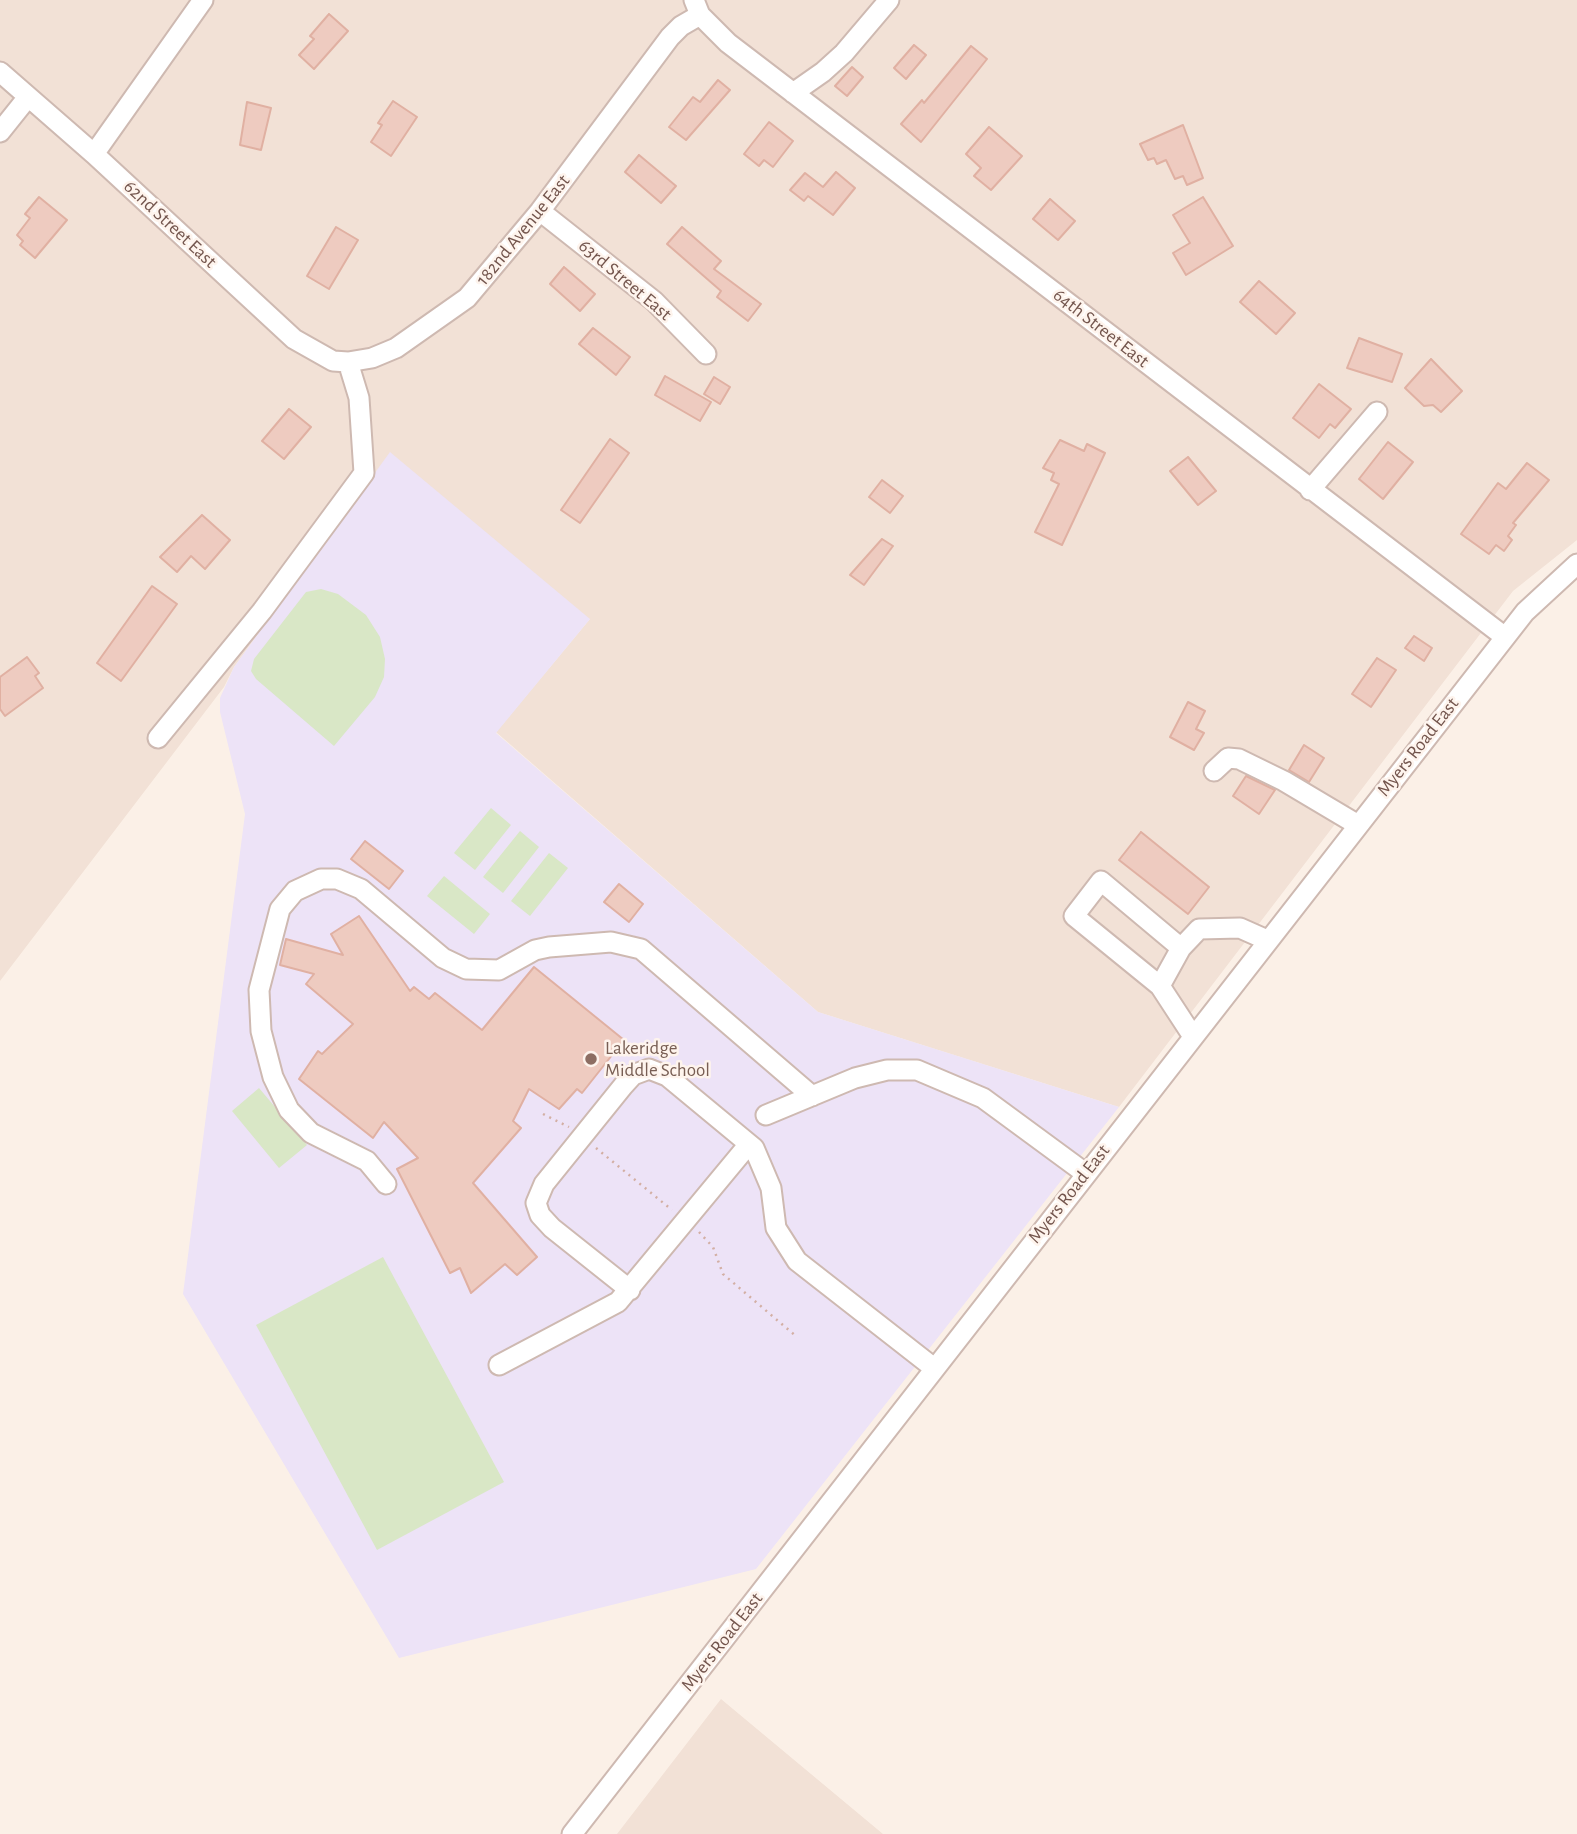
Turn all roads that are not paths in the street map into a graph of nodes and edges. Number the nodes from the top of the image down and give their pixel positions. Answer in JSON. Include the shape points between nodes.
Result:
{"nodes":[{"id":1,"x":203,"y":0,"type":"edge"},
{"id":2,"x":889,"y":0,"type":"edge"},
{"id":3,"x":697,"y":8,"type":"edge"},
{"id":4,"x":0,"y":72,"type":"edge"},
{"id":5,"x":24,"y":93,"type":"junction"},
{"id":6,"x":793,"y":93,"type":"junction"},
{"id":7,"x":0,"y":114,"type":"edge"},
{"id":8,"x":0,"y":132,"type":"edge"},
{"id":9,"x":94,"y":154,"type":"junction"},
{"id":10,"x":540,"y":211,"type":"junction"},
{"id":11,"x":706,"y":354,"type":"dead end"},
{"id":12,"x":348,"y":362,"type":"junction"},
{"id":13,"x":1377,"y":412,"type":"dead end"},
{"id":14,"x":1310,"y":490,"type":"junction"},
{"id":15,"x":1577,"y":564,"type":"edge"},
{"id":16,"x":1505,"y":637,"type":"junction"},
{"id":17,"x":158,"y":738,"type":"dead end"},
{"id":18,"x":1214,"y":771,"type":"dead end"},
{"id":19,"x":1358,"y":825,"type":"junction"},
{"id":20,"x":1267,"y":940,"type":"junction"},
{"id":21,"x":1181,"y":948,"type":"junction"},
{"id":22,"x":1160,"y":986,"type":"junction"},
{"id":23,"x":1192,"y":1035,"type":"junction"},
{"id":24,"x":812,"y":1096,"type":"junction"},
{"id":25,"x":766,"y":1115,"type":"dead end"},
{"id":26,"x":749,"y":1144,"type":"junction"},
{"id":27,"x":1085,"y":1173,"type":"junction"},
{"id":28,"x":386,"y":1184,"type":"dead end"},
{"id":29,"x":630,"y":1290,"type":"junction"},
{"id":30,"x":499,"y":1366,"type":"dead end"},
{"id":31,"x":934,"y":1368,"type":"junction"},
{"id":32,"x":580,"y":1832,"type":"edge"}],
"edges":[{"from":1,"to":9,"type":"street"},
{"from":2,"to":6,"type":"street","via":[[837,59]]},
{"from":3,"to":6,"type":"street","name":"64th Street East","via":[[728,43]]},
{"from":3,"to":10,"type":"street","name":"182nd Avenue East","via":[[670,37]]},
{"from":4,"to":5,"type":"street","name":"62nd Street East"},
{"from":5,"to":7,"type":"street"},
{"from":5,"to":8,"type":"street"},
{"from":5,"to":9,"type":"street","name":"62nd Street East"},
{"from":6,"to":14,"type":"street","name":"64th Street East","via":[[985,236]]},
{"from":9,"to":12,"type":"street","name":"62nd Street East","via":[[294,339],[333,360]]},
{"from":10,"to":11,"type":"street","name":"63rd Street East","via":[[654,301]]},
{"from":10,"to":12,"type":"street","name":"182nd Avenue East","via":[[495,269],[434,324],[396,348]]},
{"from":12,"to":17,"type":"street","via":[[359,398],[364,473],[262,611]]},
{"from":13,"to":14,"type":"street"},
{"from":14,"to":16,"type":"street","name":"64th Street East"},
{"from":15,"to":16,"type":"street","name":"Myers Road East"},
{"from":16,"to":19,"type":"street","name":"Myers Road East"},
{"from":18,"to":19,"type":"street","via":[[1228,758],[1238,759]]},
{"from":19,"to":20,"type":"street","name":"Myers Road East"},
{"from":20,"to":21,"type":"street","via":[[1240,928],[1199,929]]},
{"from":20,"to":23,"type":"street","name":"Myers Road East"},
{"from":21,"to":22,"type":"street"},
{"from":21,"to":22,"type":"street","via":[[1101,881],[1074,916]]},
{"from":22,"to":23,"type":"street"},
{"from":23,"to":27,"type":"street","name":"Myers Road East"},
{"from":24,"to":25,"type":"street"},
{"from":24,"to":27,"type":"street","via":[[887,1070],[917,1070],[983,1098]]},
{"from":24,"to":28,"type":"street","via":[[640,949],[611,942],[549,947],[499,970],[466,969],[443,958],[350,882],[321,879],[295,891],[280,909],[259,990],[261,1031],[273,1077],[289,1110],[311,1133],[367,1161]]},
{"from":26,"to":29,"type":"street"},
{"from":26,"to":29,"type":"street","via":[[662,1073],[645,1070],[623,1086],[544,1184],[536,1203],[552,1228]]},
{"from":26,"to":31,"type":"street","via":[[764,1166],[776,1228],[797,1261]]},
{"from":27,"to":31,"type":"street","name":"Myers Road East"},
{"from":29,"to":30,"type":"street","via":[[618,1302]]},
{"from":31,"to":32,"type":"street","name":"Myers Road East"}]}
